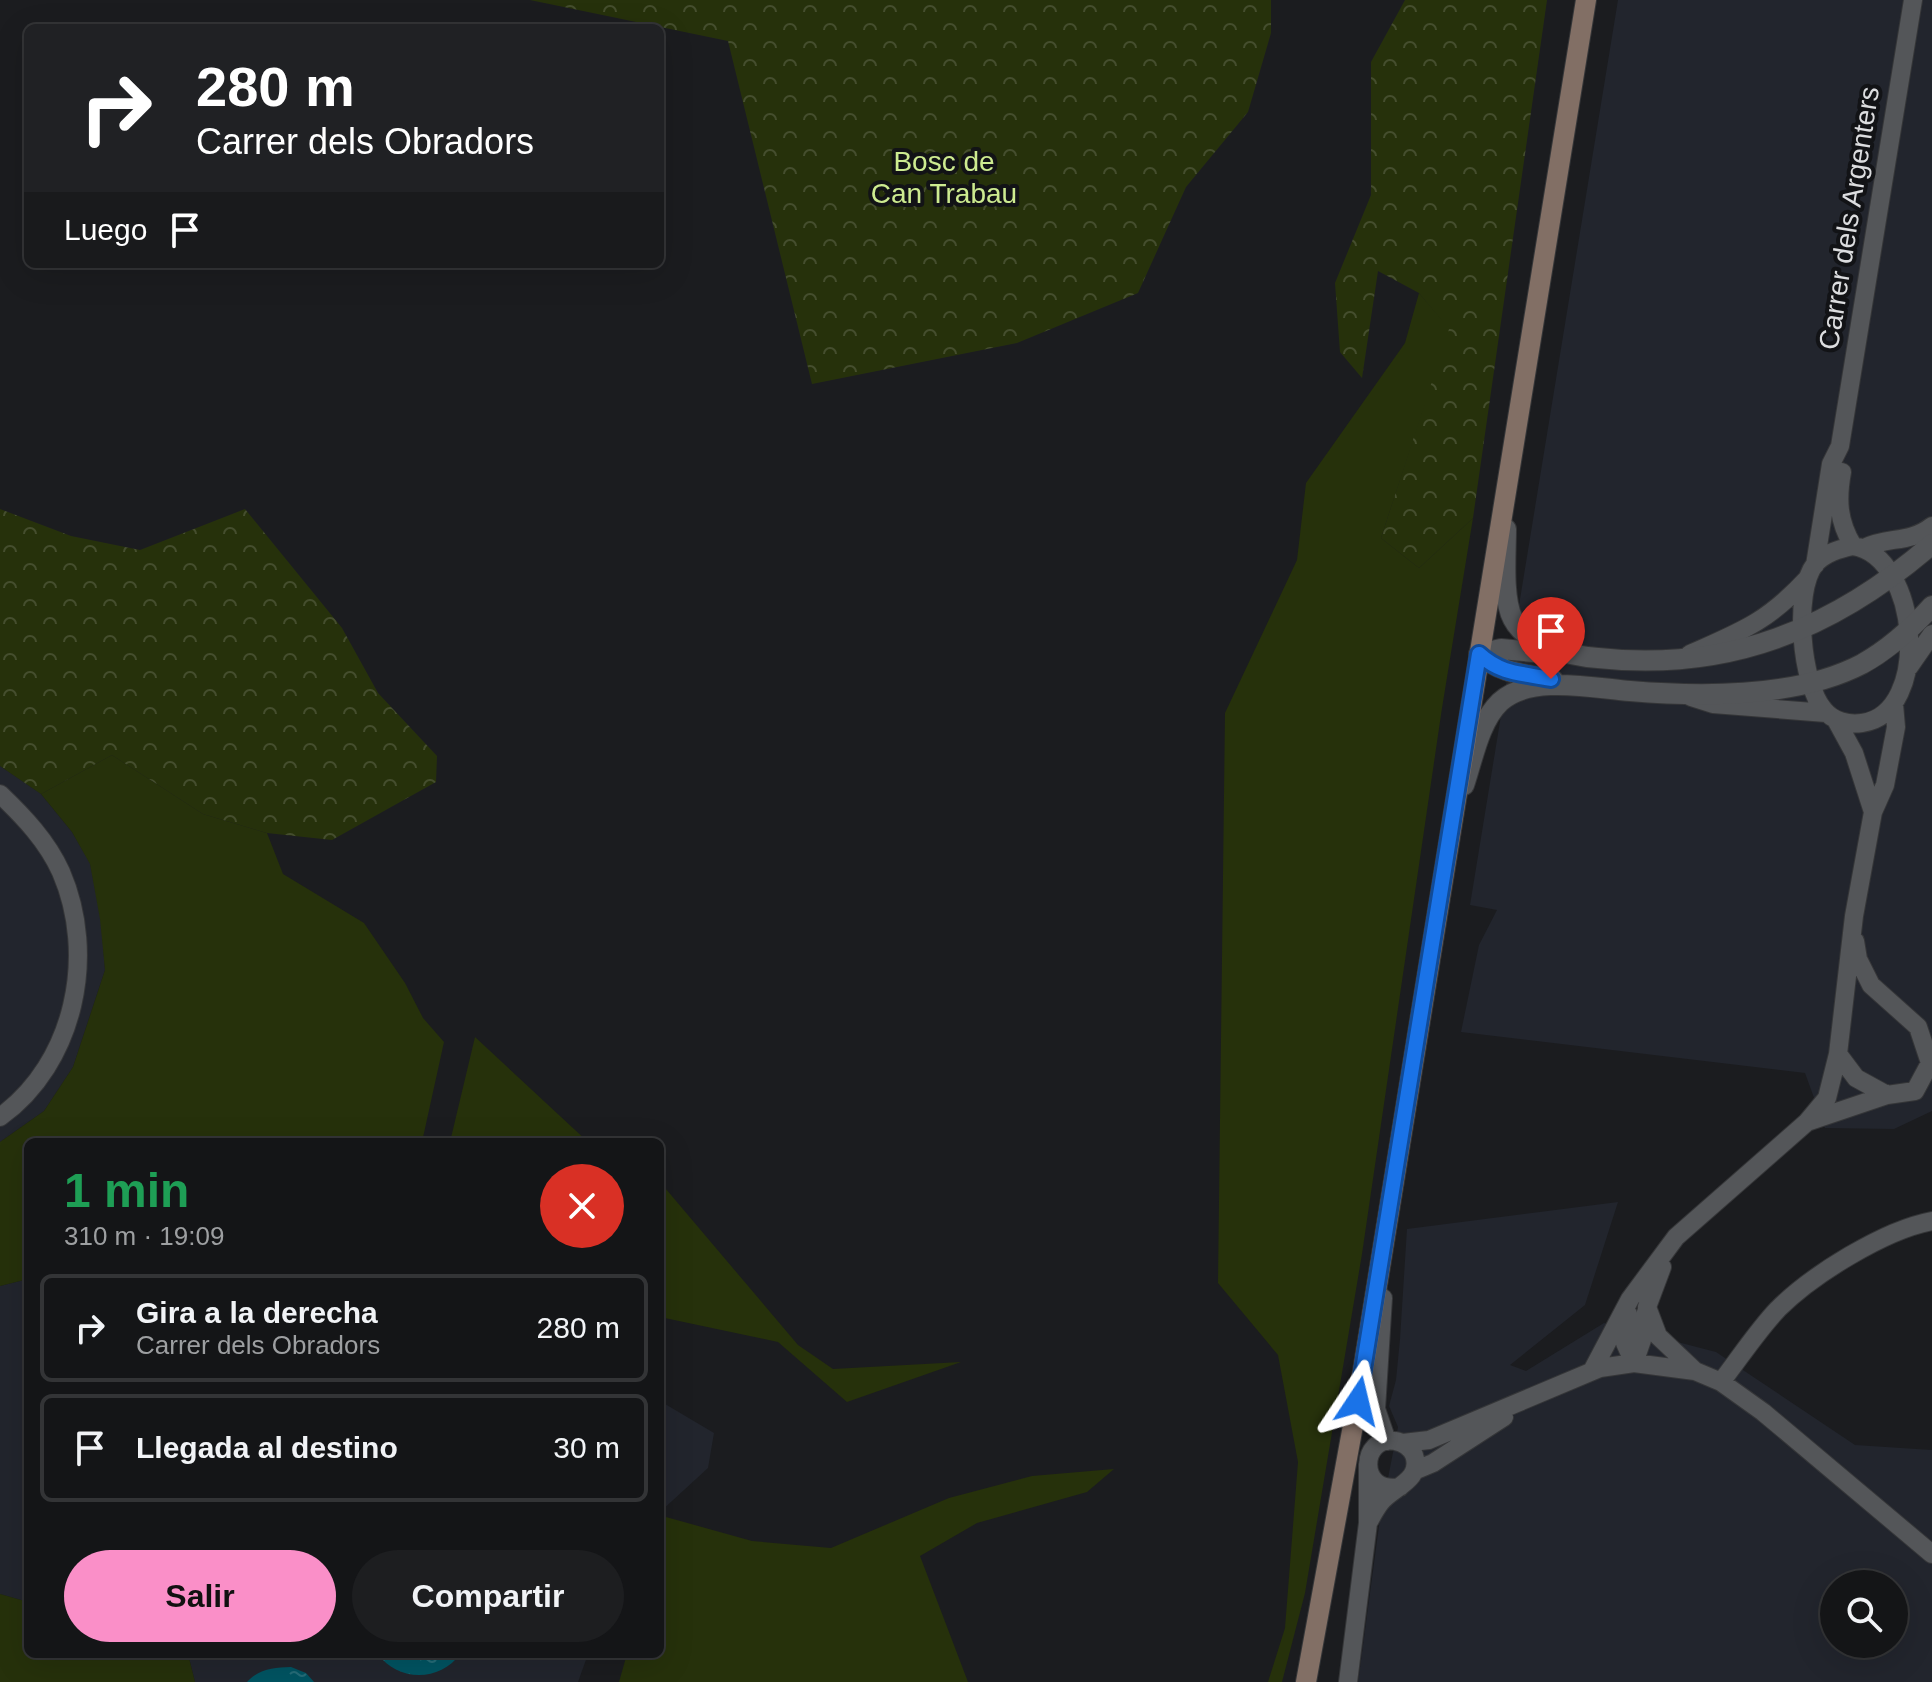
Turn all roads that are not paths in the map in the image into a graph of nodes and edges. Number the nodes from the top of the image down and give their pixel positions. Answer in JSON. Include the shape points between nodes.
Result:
{"nodes":[{"id":1,"x":1586,"y":0,"type":"edge"},
{"id":2,"x":1913,"y":0,"type":"edge"},
{"id":3,"x":1840,"y":446,"type":"junction"},
{"id":4,"x":1505,"y":496,"type":"junction"},
{"id":5,"x":1932,"y":526,"type":"edge"},
{"id":6,"x":1932,"y":544,"type":"edge"},
{"id":7,"x":1859,"y":547,"type":"junction"},
{"id":8,"x":1811,"y":572,"type":"junction"},
{"id":9,"x":1893,"y":574,"type":"junction"},
{"id":10,"x":1932,"y":606,"type":"edge"},
{"id":11,"x":1803,"y":627,"type":"junction"},
{"id":12,"x":1909,"y":629,"type":"junction"},
{"id":13,"x":1932,"y":634,"type":"edge"},
{"id":14,"x":1479,"y":654,"type":"junction"},
{"id":15,"x":1576,"y":656,"type":"junction"},
{"id":16,"x":1673,"y":661,"type":"junction"},
{"id":17,"x":1909,"y":667,"type":"junction"},
{"id":18,"x":1810,"y":683,"type":"junction"},
{"id":19,"x":1571,"y":684,"type":"junction"},
{"id":20,"x":1681,"y":694,"type":"junction"},
{"id":21,"x":1894,"y":704,"type":"junction"},
{"id":22,"x":1831,"y":716,"type":"junction"},
{"id":23,"x":0,"y":794,"type":"edge"},
{"id":24,"x":1873,"y":812,"type":"junction"},
{"id":25,"x":1452,"y":819,"type":"junction"},
{"id":26,"x":1853,"y":927,"type":"junction"},
{"id":27,"x":1838,"y":1054,"type":"junction"},
{"id":28,"x":1887,"y":1095,"type":"junction"},
{"id":29,"x":0,"y":1117,"type":"edge"},
{"id":30,"x":1807,"y":1122,"type":"junction"},
{"id":31,"x":1389,"y":1213,"type":"junction"},
{"id":32,"x":1932,"y":1221,"type":"edge"},
{"id":33,"x":1638,"y":1303,"type":"junction"},
{"id":34,"x":1634,"y":1363,"type":"junction"},
{"id":35,"x":1592,"y":1371,"type":"junction"},
{"id":36,"x":1695,"y":1371,"type":"junction"},
{"id":37,"x":1721,"y":1382,"type":"junction"},
{"id":38,"x":1547,"y":1389,"type":"junction"},
{"id":39,"x":1395,"y":1442,"type":"junction"},
{"id":40,"x":1368,"y":1464,"type":"junction"},
{"id":41,"x":1414,"y":1471,"type":"junction"},
{"id":42,"x":1400,"y":1487,"type":"junction"},
{"id":43,"x":1368,"y":1523,"type":"junction"},
{"id":44,"x":1932,"y":1554,"type":"edge"},
{"id":45,"x":1306,"y":1682,"type":"edge"},
{"id":46,"x":1348,"y":1682,"type":"edge"}],
"edges":[{"from":1,"to":4,"type":"main road"},
{"from":2,"to":3,"type":"street","name":"Carrer dels Argenters"},
{"from":3,"to":7,"type":"street","name":"Carrer dels Argenters","via":[[1844,465],[1839,514]]},
{"from":3,"to":8,"type":"street","name":"Carrer dels Argenters","via":[[1831,464]]},
{"from":4,"to":14,"type":"main road"},
{"from":4,"to":15,"type":"street","via":[[1511,617],[1525,633]]},
{"from":5,"to":7,"type":"street","via":[[1907,540]]},
{"from":6,"to":9,"type":"street"},
{"from":7,"to":8,"type":"street","via":[[1831,552]]},
{"from":7,"to":9,"type":"street","via":[[1878,556]]},
{"from":8,"to":11,"type":"street","name":"Carrer dels Argenters"},
{"from":8,"to":16,"type":"street","via":[[1779,608],[1756,624]]},
{"from":9,"to":11,"type":"street"},
{"from":9,"to":12,"type":"street"},
{"from":10,"to":12,"type":"street"},
{"from":11,"to":16,"type":"street","via":[[1759,646]]},
{"from":11,"to":18,"type":"street","name":"Carrer dels Argenters"},
{"from":12,"to":17,"type":"street"},
{"from":12,"to":18,"type":"street","via":[[1863,663]]},
{"from":13,"to":17,"type":"street"},
{"from":14,"to":15,"type":"street","via":[[1501,649]]},
{"from":14,"to":19,"type":"street","via":[[1507,672]]},
{"from":14,"to":25,"type":"main road"},
{"from":15,"to":16,"type":"street"},
{"from":17,"to":21,"type":"street"},
{"from":18,"to":20,"type":"street"},
{"from":18,"to":22,"type":"street"},
{"from":19,"to":20,"type":"street"},
{"from":19,"to":25,"type":"street","via":[[1526,689],[1501,701],[1482,731]]},
{"from":20,"to":22,"type":"street","via":[[1713,704]]},
{"from":21,"to":22,"type":"street","via":[[1873,720],[1851,724]]},
{"from":21,"to":24,"type":"street","via":[[1896,727],[1885,785]]},
{"from":22,"to":24,"type":"street","via":[[1854,753]]},
{"from":23,"to":29,"type":"street","via":[[25,818],[61,873],[77,932],[79,969],[72,1011],[56,1051],[36,1081]]},
{"from":24,"to":26,"type":"street"},
{"from":25,"to":31,"type":"main road"},
{"from":26,"to":27,"type":"street"},
{"from":26,"to":28,"type":"street","via":[[1858,959],[1871,985],[1918,1027],[1930,1063],[1915,1091]]},
{"from":27,"to":28,"type":"street","via":[[1856,1078]]},
{"from":27,"to":30,"type":"street","via":[[1827,1098]]},
{"from":28,"to":30,"type":"street"},
{"from":30,"to":33,"type":"street","via":[[1676,1237]]},
{"from":31,"to":39,"type":"street","via":[[1376,1409]]},
{"from":31,"to":45,"type":"main road"},
{"from":32,"to":37,"type":"street","via":[[1845,1257],[1778,1309]]},
{"from":33,"to":34,"type":"street","via":[[1625,1343]]},
{"from":33,"to":35,"type":"street"},
{"from":33,"to":36,"type":"street","via":[[1658,1336]]},
{"from":34,"to":35,"type":"street"},
{"from":34,"to":36,"type":"street"},
{"from":35,"to":38,"type":"street"},
{"from":36,"to":37,"type":"street"},
{"from":37,"to":44,"type":"street"},
{"from":38,"to":39,"type":"street","via":[[1429,1440]]},
{"from":38,"to":41,"type":"street"},
{"from":39,"to":40,"type":"street","via":[[1373,1449]]},
{"from":39,"to":41,"type":"street","via":[[1414,1455]]},
{"from":40,"to":42,"type":"street","via":[[1378,1484]]},
{"from":40,"to":43,"type":"street"},
{"from":41,"to":42,"type":"street"},
{"from":42,"to":43,"type":"street","via":[[1380,1502]]},
{"from":43,"to":46,"type":"street"}]}
